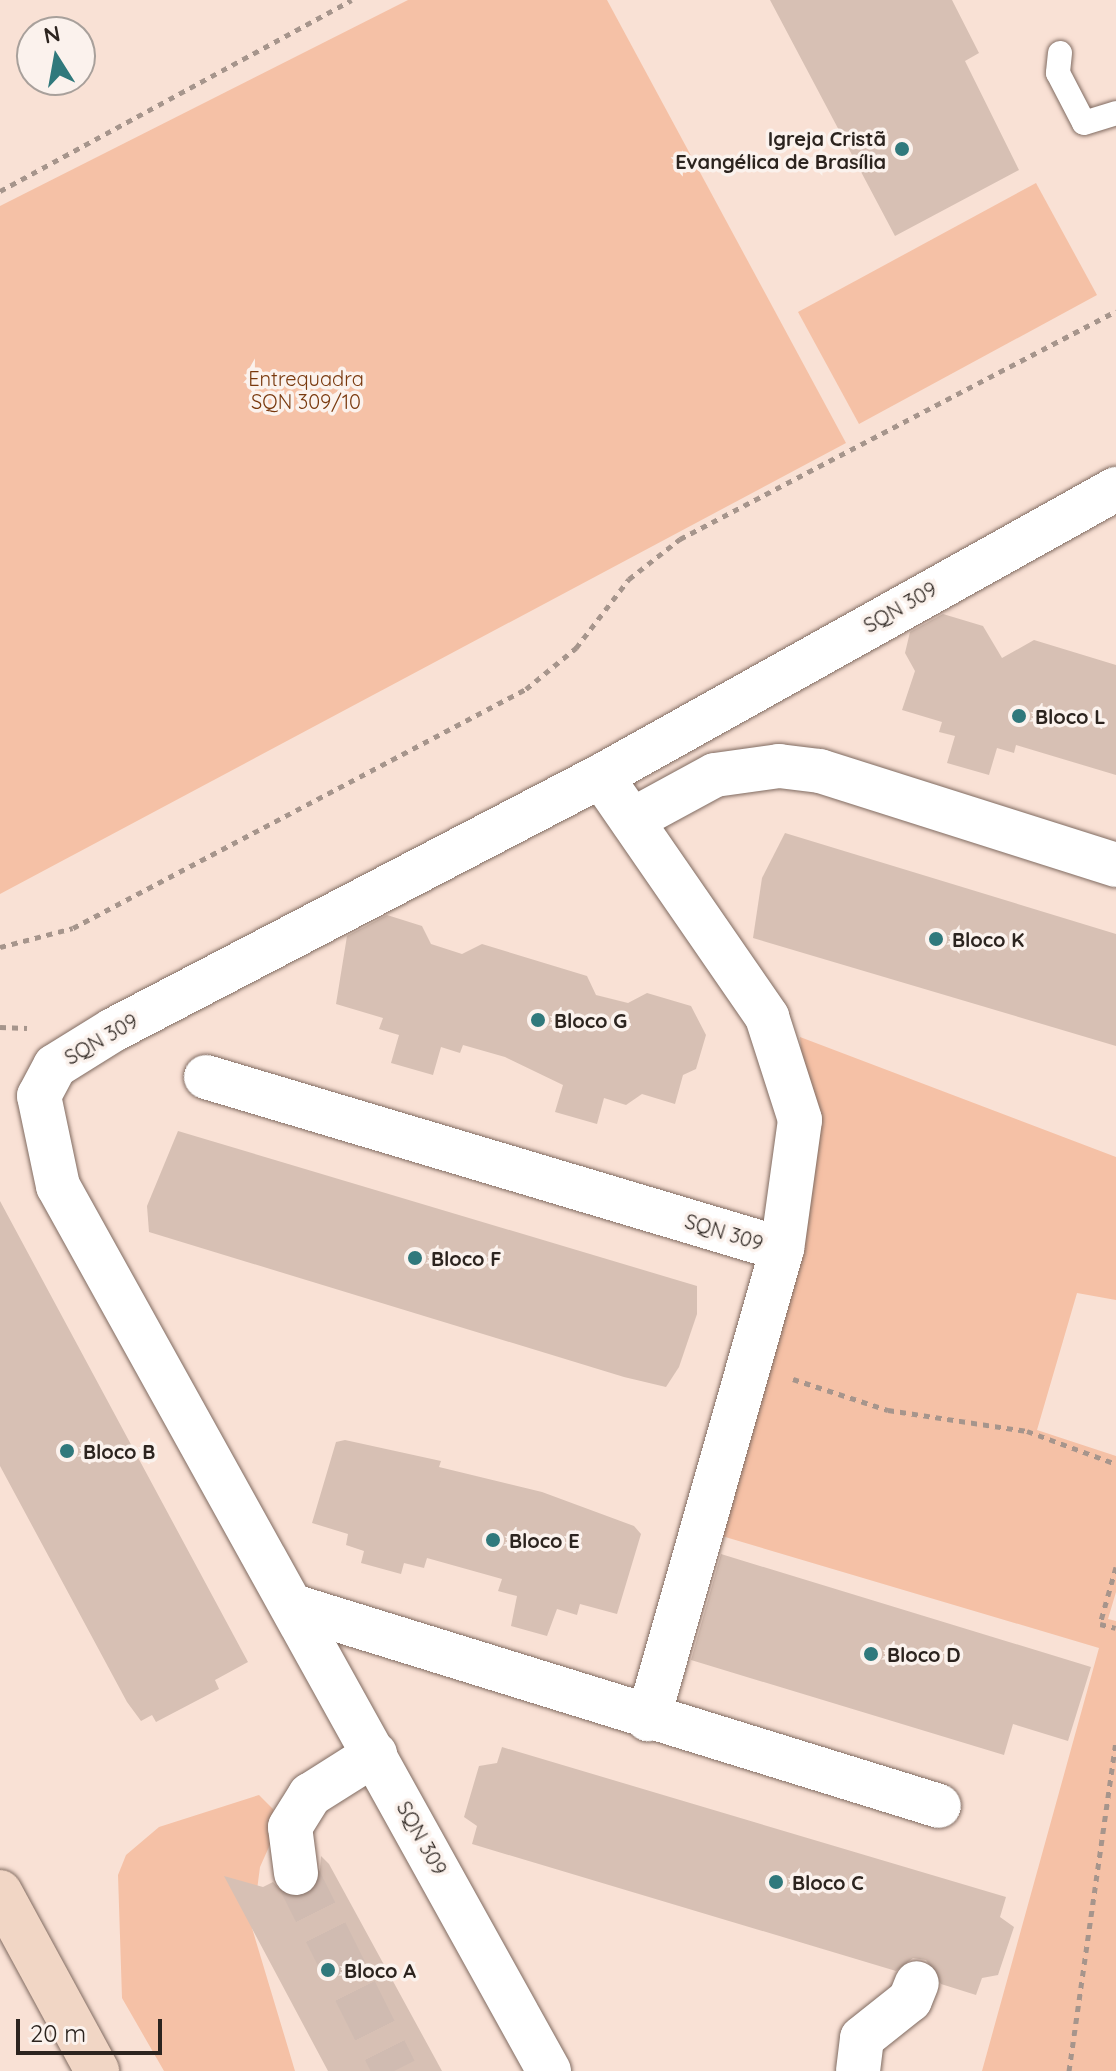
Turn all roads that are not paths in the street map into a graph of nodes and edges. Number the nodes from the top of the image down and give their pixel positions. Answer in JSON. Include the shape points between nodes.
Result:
{"nodes":[{"id":1,"x":1060,"y":53,"type":"dead end"},
{"id":2,"x":1116,"y":113,"type":"edge"},
{"id":3,"x":1116,"y":489,"type":"edge"},
{"id":4,"x":601,"y":776,"type":"junction"},
{"id":5,"x":632,"y":820,"type":"junction"},
{"id":6,"x":1116,"y":865,"type":"edge"},
{"id":7,"x":206,"y":1077,"type":"dead end"},
{"id":8,"x":782,"y":1249,"type":"junction"},
{"id":9,"x":293,"y":1606,"type":"junction"},
{"id":10,"x":648,"y":1719,"type":"junction"},
{"id":11,"x":375,"y":1754,"type":"junction"},
{"id":12,"x":939,"y":1806,"type":"dead end"},
{"id":13,"x":296,"y":1873,"type":"tunnel mouth"},
{"id":14,"x":0,"y":1892,"type":"edge"},
{"id":15,"x":917,"y":1983,"type":"dead end"},
{"id":16,"x":97,"y":2071,"type":"edge"},
{"id":17,"x":549,"y":2071,"type":"edge"},
{"id":18,"x":858,"y":2071,"type":"edge"}],
"edges":[{"from":1,"to":2,"type":"lane","via":[[1058,73],[1084,123]]},
{"from":3,"to":4,"type":"street","name":"SQN 309"},
{"from":4,"to":5,"type":"street","name":"SQN 309"},
{"from":4,"to":9,"type":"street","name":"SQN 309","via":[[113,1030],[55,1066],[39,1096],[58,1186]]},
{"from":5,"to":6,"type":"street","via":[[715,775],[779,766],[820,771]]},
{"from":5,"to":8,"type":"street","name":"SQN 309","via":[[746,981],[794,1085],[800,1120]]},
{"from":7,"to":8,"type":"street","name":"SQN 309"},
{"from":8,"to":10,"type":"street","name":"SQN 309"},
{"from":9,"to":10,"type":"street"},
{"from":9,"to":11,"type":"street","name":"SQN 309"},
{"from":10,"to":12,"type":"street"},
{"from":11,"to":13,"type":"street","via":[[310,1795],[290,1827]]},
{"from":11,"to":17,"type":"street","name":"SQN 309"},
{"from":14,"to":16,"type":"street"},
{"from":15,"to":18,"type":"street","via":[[910,2000],[862,2038]]}]}
